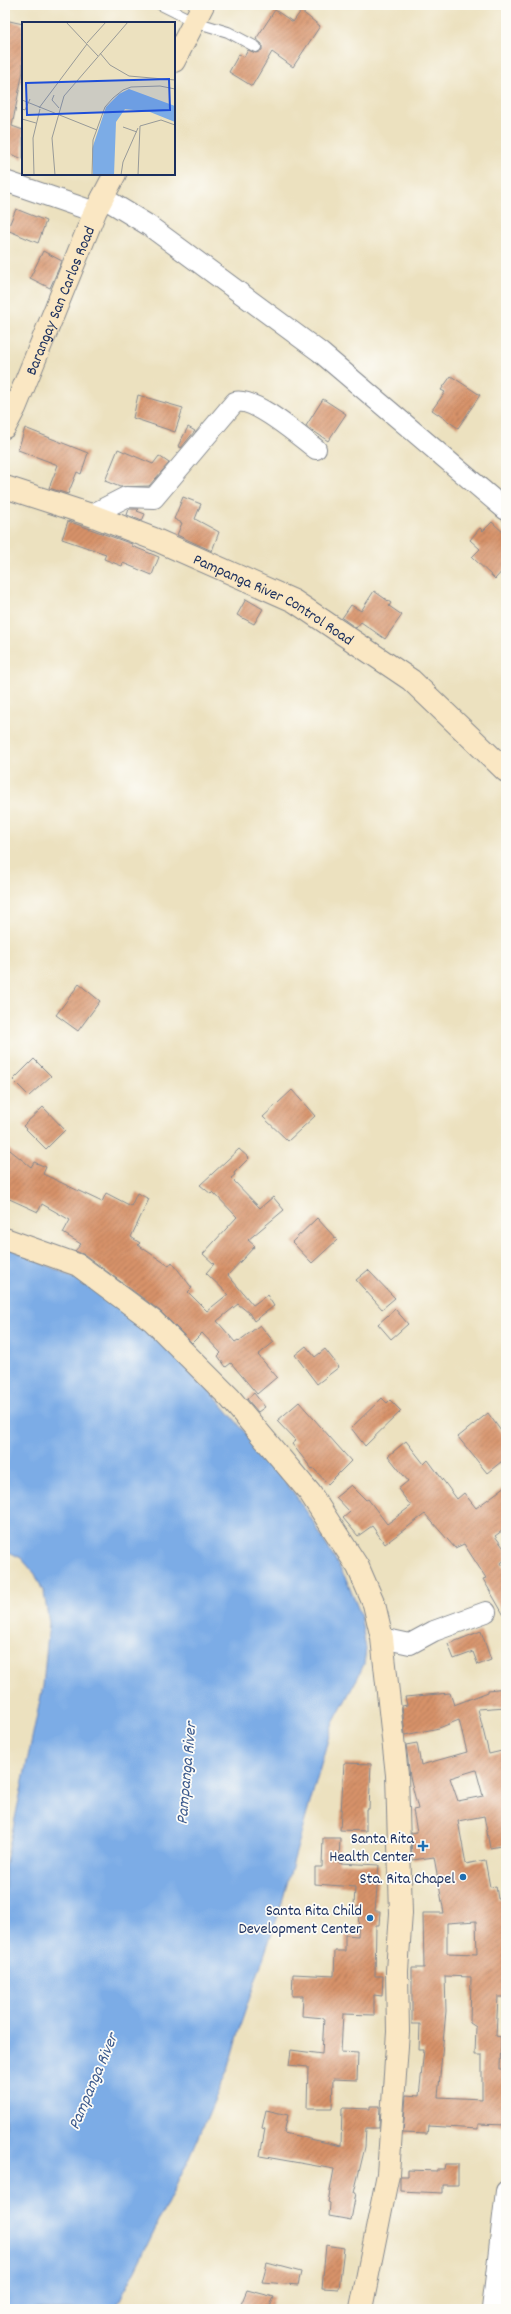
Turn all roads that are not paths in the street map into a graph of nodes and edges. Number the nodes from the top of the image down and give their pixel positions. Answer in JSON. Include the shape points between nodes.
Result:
{"nodes":[{"id":1,"x":161,"y":5,"type":"edge"},
{"id":2,"x":199,"y":13,"type":"edge"},
{"id":3,"x":256,"y":47,"type":"dead end"},
{"id":4,"x":175,"y":59,"type":"edge"},
{"id":5,"x":113,"y":175,"type":"edge"},
{"id":6,"x":5,"y":181,"type":"edge"},
{"id":7,"x":98,"y":205,"type":"junction"},
{"id":8,"x":5,"y":427,"type":"edge"},
{"id":9,"x":316,"y":449,"type":"dead end"},
{"id":10,"x":5,"y":487,"type":"edge"},
{"id":11,"x":506,"y":510,"type":"edge"},
{"id":12,"x":91,"y":515,"type":"junction"},
{"id":13,"x":506,"y":771,"type":"edge"},
{"id":14,"x":5,"y":1239,"type":"edge"},
{"id":15,"x":486,"y":1612,"type":"dead end"},
{"id":16,"x":382,"y":1638,"type":"junction"},
{"id":17,"x":506,"y":2191,"type":"edge"},
{"id":18,"x":361,"y":2309,"type":"edge"},
{"id":19,"x":492,"y":2309,"type":"edge"}],
"edges":[{"from":1,"to":2,"type":"lane"},
{"from":2,"to":3,"type":"lane"},
{"from":2,"to":4,"type":"street"},
{"from":5,"to":7,"type":"street","name":"Barangay San Carlos Road"},
{"from":6,"to":7,"type":"street"},
{"from":7,"to":8,"type":"street","name":"Barangay San Carlos Road"},
{"from":7,"to":11,"type":"street","via":[[148,225],[320,352]]},
{"from":9,"to":12,"type":"street","via":[[270,415],[241,400],[235,402],[154,498],[126,497]]},
{"from":10,"to":12,"type":"street","name":"Pampanga River Control Road"},
{"from":12,"to":13,"type":"street","name":"Pampanga River Control Road","via":[[154,539],[294,601],[412,680]]},
{"from":14,"to":16,"type":"street","via":[[78,1265],[152,1321],[230,1398],[310,1493],[358,1567],[374,1604]]},
{"from":15,"to":16,"type":"street","via":[[410,1644]]},
{"from":16,"to":18,"type":"street","via":[[397,1775],[401,1913],[397,1972],[398,2032],[388,2174]]},
{"from":17,"to":19,"type":"street"}]}
